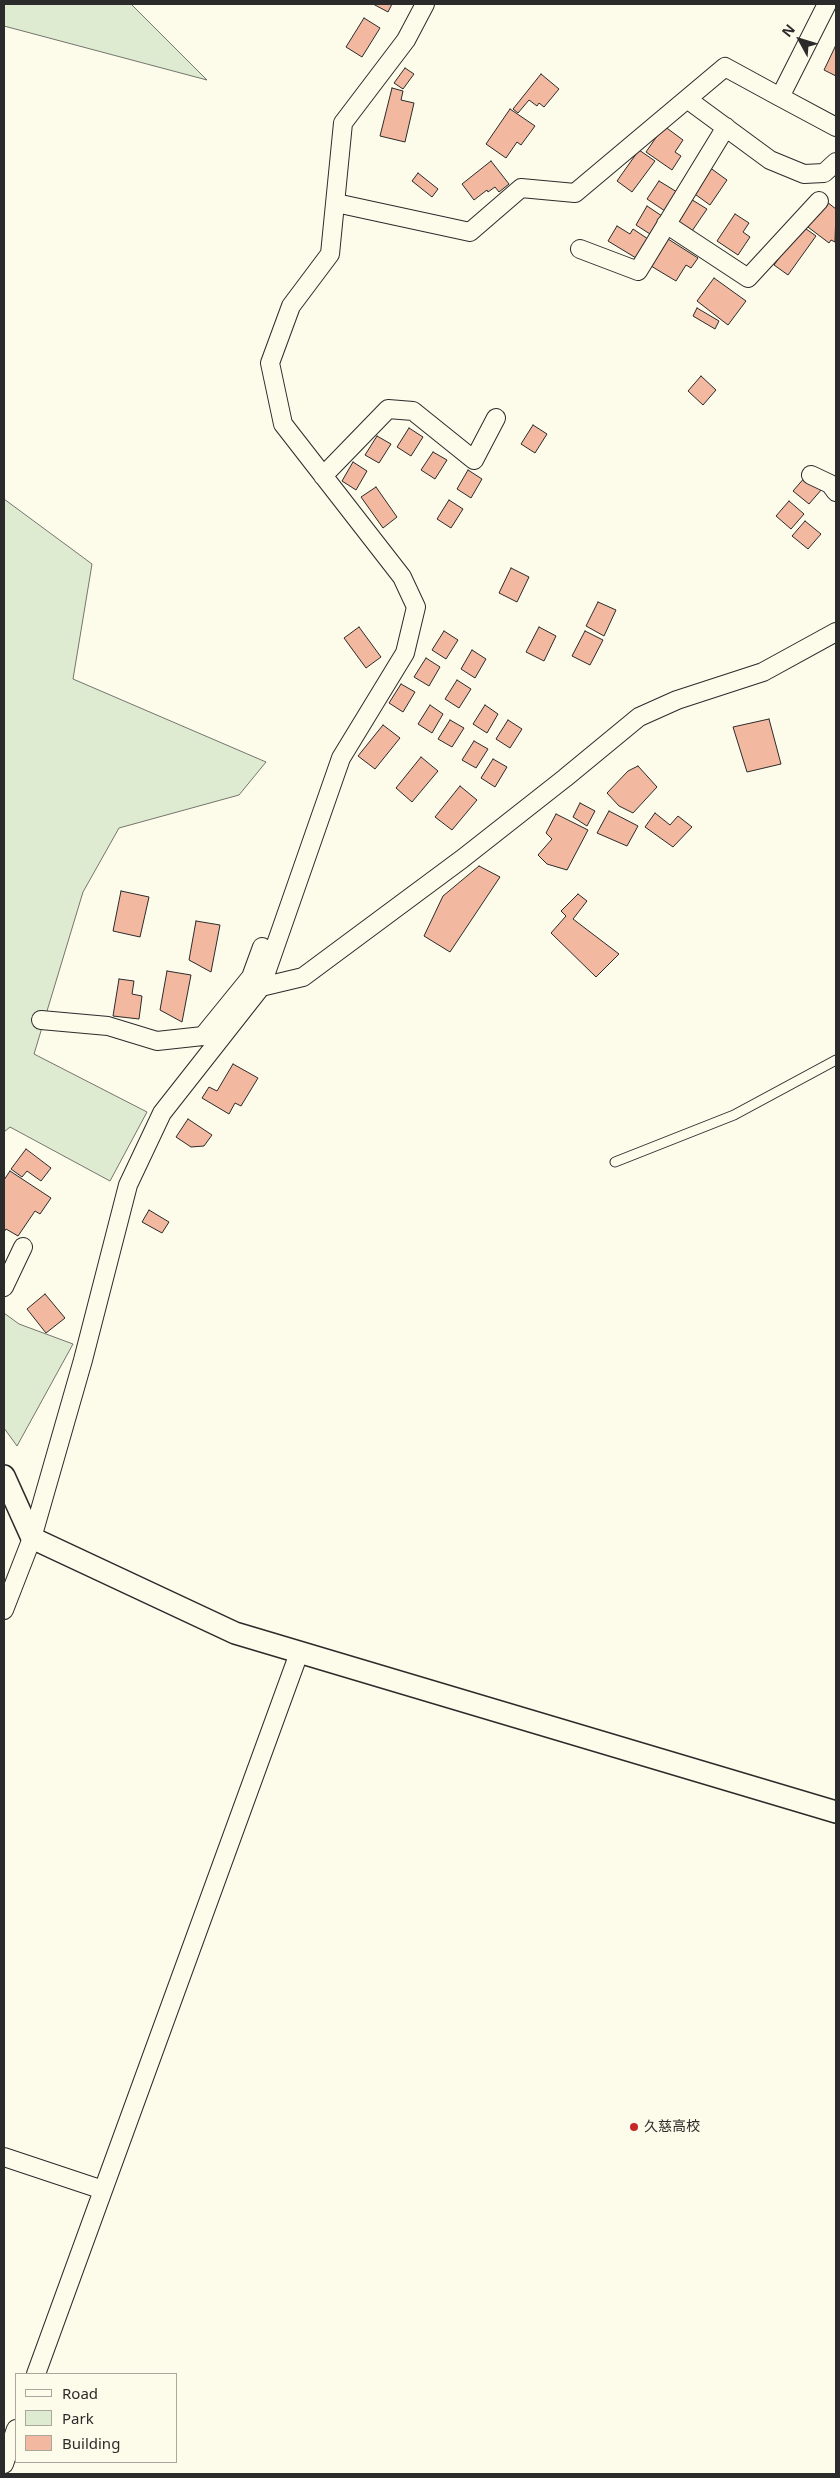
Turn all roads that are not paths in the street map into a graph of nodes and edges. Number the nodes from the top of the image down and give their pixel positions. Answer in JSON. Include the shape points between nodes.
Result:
{"nodes":[{"id":1,"x":425,"y":4,"type":"edge"},
{"id":2,"x":828,"y":4,"type":"edge"},
{"id":3,"x":836,"y":8,"type":"edge"},
{"id":4,"x":780,"y":97,"type":"junction"},
{"id":5,"x":688,"y":98,"type":"junction"},
{"id":6,"x":726,"y":127,"type":"junction"},
{"id":7,"x":836,"y":127,"type":"edge"},
{"id":8,"x":836,"y":162,"type":"edge"},
{"id":9,"x":819,"y":201,"type":"dead end"},
{"id":10,"x":336,"y":203,"type":"junction"},
{"id":11,"x":666,"y":224,"type":"junction"},
{"id":12,"x":580,"y":250,"type":"dead end"},
{"id":13,"x":496,"y":418,"type":"dead end"},
{"id":14,"x":811,"y":475,"type":"dead end"},
{"id":15,"x":323,"y":476,"type":"junction"},
{"id":16,"x":834,"y":483,"type":"edge"},
{"id":17,"x":833,"y":637,"type":"edge"},
{"id":18,"x":290,"y":904,"type":"junction"},
{"id":19,"x":261,"y":987,"type":"junction"},
{"id":20,"x":41,"y":1020,"type":"dead end"},
{"id":21,"x":836,"y":1060,"type":"edge"},
{"id":22,"x":616,"y":1162,"type":"dead end"},
{"id":23,"x":24,"y":1248,"type":"dead end"},
{"id":24,"x":4,"y":1287,"type":"edge"},
{"id":25,"x":4,"y":1476,"type":"edge"},
{"id":26,"x":32,"y":1538,"type":"junction"},
{"id":27,"x":4,"y":1610,"type":"edge"},
{"id":28,"x":299,"y":1653,"type":"junction"},
{"id":29,"x":836,"y":1812,"type":"edge"},
{"id":30,"x":4,"y":2157,"type":"edge"},
{"id":31,"x":103,"y":2190,"type":"junction"},
{"id":32,"x":36,"y":2373,"type":"edge"},
{"id":33,"x":15,"y":2432,"type":"edge"},
{"id":34,"x":4,"y":2464,"type":"edge"}],
"edges":[{"from":1,"to":10,"type":"street","via":[[406,40],[343,123]]},
{"from":2,"to":3,"type":"street"},
{"from":2,"to":4,"type":"street"},
{"from":4,"to":5,"type":"street","via":[[725,67]]},
{"from":4,"to":7,"type":"street"},
{"from":5,"to":6,"type":"street"},
{"from":5,"to":10,"type":"street","via":[[574,193],[521,188],[470,232]]},
{"from":6,"to":8,"type":"street","via":[[770,160],[804,174],[824,173]]},
{"from":6,"to":11,"type":"street"},
{"from":9,"to":11,"type":"street","via":[[748,278]]},
{"from":10,"to":15,"type":"street","via":[[330,254],[291,306],[270,363],[283,424]]},
{"from":11,"to":12,"type":"street","via":[[638,271]]},
{"from":13,"to":15,"type":"street","via":[[474,460],[413,411],[388,409]]},
{"from":14,"to":16,"type":"street"},
{"from":15,"to":18,"type":"street","via":[[402,577],[416,607],[405,653],[341,758]]},
{"from":17,"to":19,"type":"street","via":[[763,672],[677,700],[638,717],[477,848],[303,977]]},
{"from":18,"to":19,"type":"street"},
{"from":18,"to":20,"type":"street","via":[[272,919],[251,977],[203,1036],[157,1041],[108,1026]]},
{"from":19,"to":26,"type":"street","via":[[162,1114],[128,1185],[83,1360]]},
{"from":21,"to":22,"type":"lane","via":[[734,1115]]},
{"from":23,"to":24,"type":"street"},
{"from":25,"to":26,"type":"street"},
{"from":26,"to":27,"type":"street"},
{"from":26,"to":28,"type":"street","via":[[235,1633]]},
{"from":28,"to":29,"type":"street"},
{"from":28,"to":31,"type":"street"},
{"from":30,"to":31,"type":"street"},
{"from":31,"to":32,"type":"street"},
{"from":33,"to":34,"type":"street"}]}
